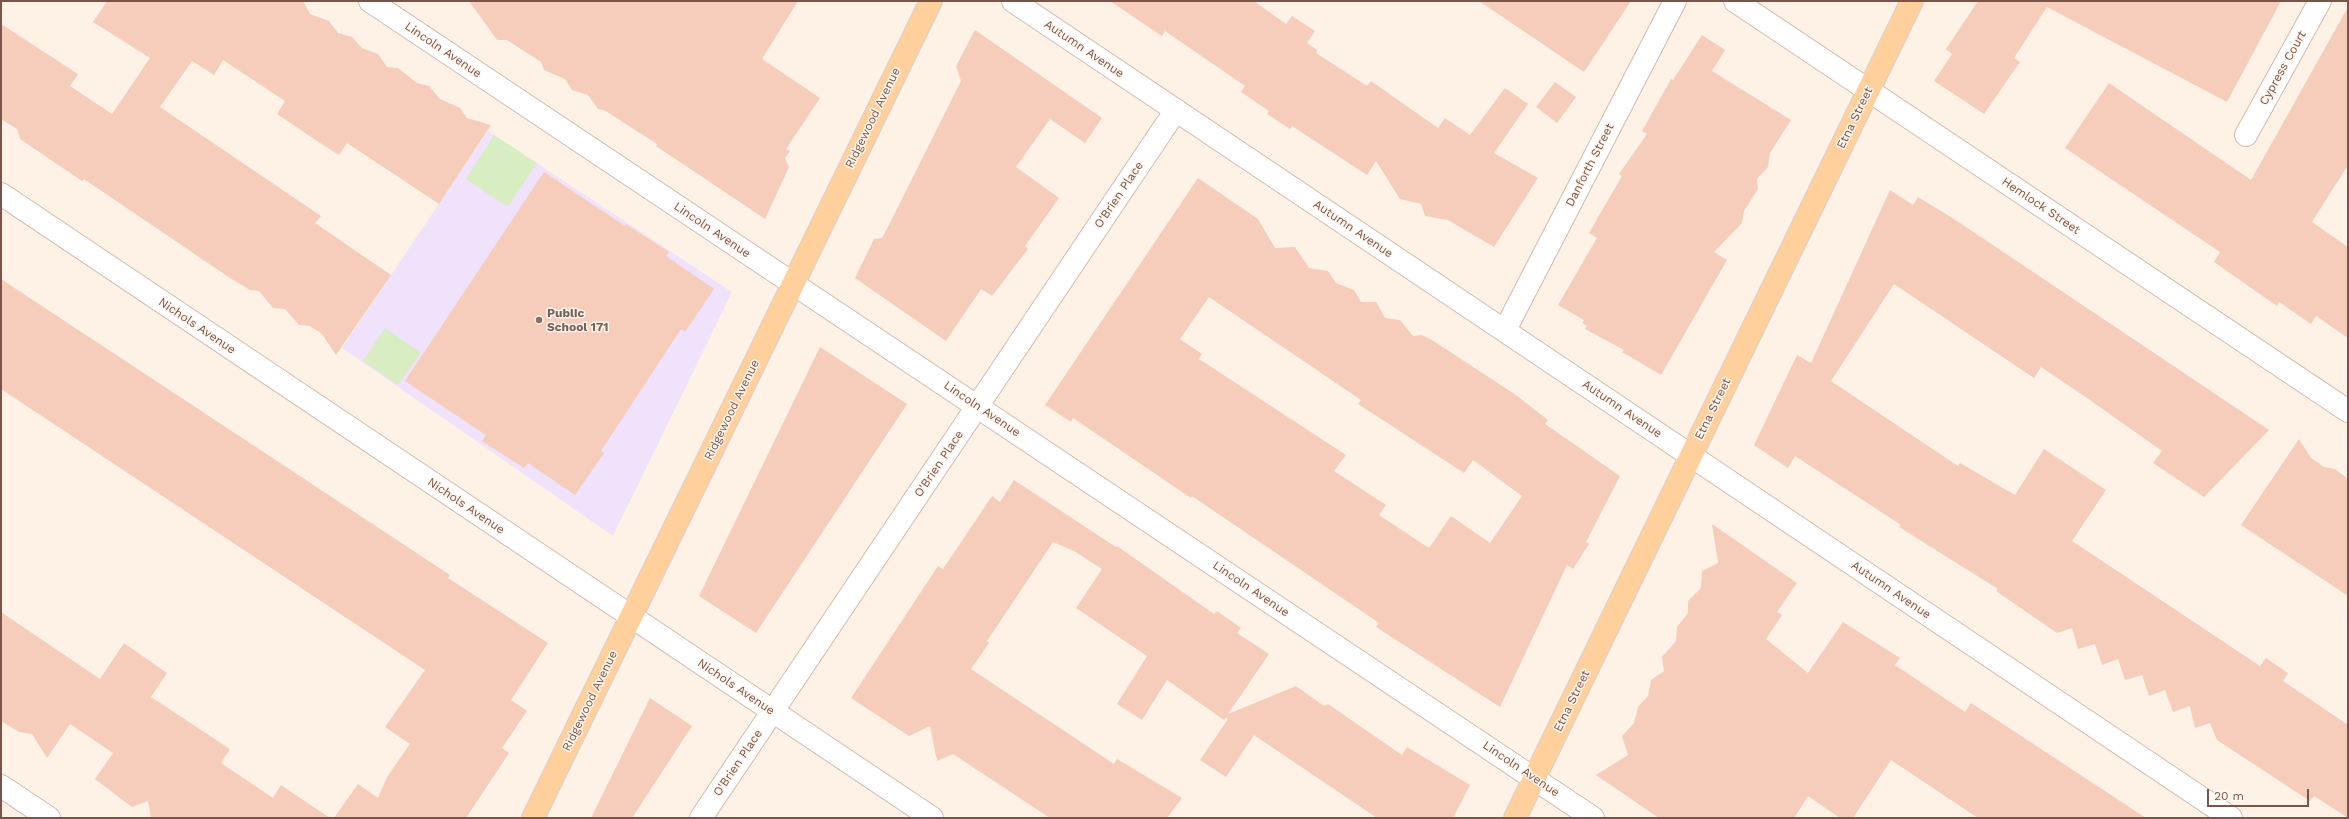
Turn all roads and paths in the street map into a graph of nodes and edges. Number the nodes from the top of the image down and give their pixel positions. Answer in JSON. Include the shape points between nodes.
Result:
{"nodes":[{"id":1,"x":370,"y":1,"type":"edge"},
{"id":2,"x":931,"y":1,"type":"edge"},
{"id":3,"x":1013,"y":1,"type":"edge"},
{"id":4,"x":1675,"y":1,"type":"edge"},
{"id":5,"x":1735,"y":1,"type":"edge"},
{"id":6,"x":1912,"y":1,"type":"edge"},
{"id":7,"x":2320,"y":1,"type":"edge"},
{"id":8,"x":1869,"y":90,"type":"junction"},
{"id":9,"x":1176,"y":110,"type":"junction"},
{"id":10,"x":2246,"y":135,"type":"dead end"},
{"id":11,"x":1,"y":194,"type":"edge"},
{"id":12,"x":793,"y":284,"type":"junction"},
{"id":13,"x":1505,"y":330,"type":"junction"},
{"id":14,"x":977,"y":406,"type":"junction"},
{"id":15,"x":2348,"y":411,"type":"edge"},
{"id":16,"x":1690,"y":456,"type":"junction"},
{"id":17,"x":632,"y":617,"type":"junction"},
{"id":18,"x":773,"y":712,"type":"junction"},
{"id":19,"x":1534,"y":779,"type":"junction"},
{"id":20,"x":1,"y":786,"type":"edge"},
{"id":21,"x":49,"y":818,"type":"edge"},
{"id":22,"x":533,"y":818,"type":"edge"},
{"id":23,"x":701,"y":818,"type":"edge"},
{"id":24,"x":932,"y":818,"type":"edge"},
{"id":25,"x":1515,"y":818,"type":"edge"},
{"id":26,"x":1593,"y":818,"type":"edge"},
{"id":27,"x":2231,"y":818,"type":"edge"}],
"edges":[{"from":1,"to":12,"type":"street","name":"Lincoln Avenue"},
{"from":2,"to":12,"type":"main road","name":"Ridgewood Avenue"},
{"from":3,"to":9,"type":"street","name":"Autumn Avenue"},
{"from":4,"to":13,"type":"street","name":"Danforth Street"},
{"from":5,"to":8,"type":"street","name":"Hemlock Street"},
{"from":6,"to":8,"type":"main road","name":"Etna Street"},
{"from":7,"to":10,"type":"street","name":"Cypress Court"},
{"from":8,"to":15,"type":"street","name":"Hemlock Street"},
{"from":8,"to":16,"type":"main road","name":"Etna Street"},
{"from":9,"to":13,"type":"street","name":"Autumn Avenue"},
{"from":9,"to":14,"type":"street","name":"O'Brien Place"},
{"from":11,"to":17,"type":"street","name":"Nichols Avenue"},
{"from":12,"to":14,"type":"street","name":"Lincoln Avenue"},
{"from":12,"to":17,"type":"main road","name":"Ridgewood Avenue"},
{"from":13,"to":16,"type":"street","name":"Autumn Avenue"},
{"from":14,"to":18,"type":"street","name":"O'Brien Place"},
{"from":14,"to":19,"type":"street","name":"Lincoln Avenue"},
{"from":16,"to":19,"type":"main road","name":"Etna Street"},
{"from":16,"to":27,"type":"street","name":"Autumn Avenue"},
{"from":17,"to":18,"type":"street","name":"Nichols Avenue"},
{"from":17,"to":22,"type":"main road","name":"Ridgewood Avenue"},
{"from":18,"to":23,"type":"street","name":"O'Brien Place"},
{"from":18,"to":24,"type":"street","name":"Nichols Avenue"},
{"from":19,"to":25,"type":"main road","name":"Etna Street"},
{"from":19,"to":26,"type":"street","name":"Lincoln Avenue"},
{"from":20,"to":21,"type":"street"}]}
